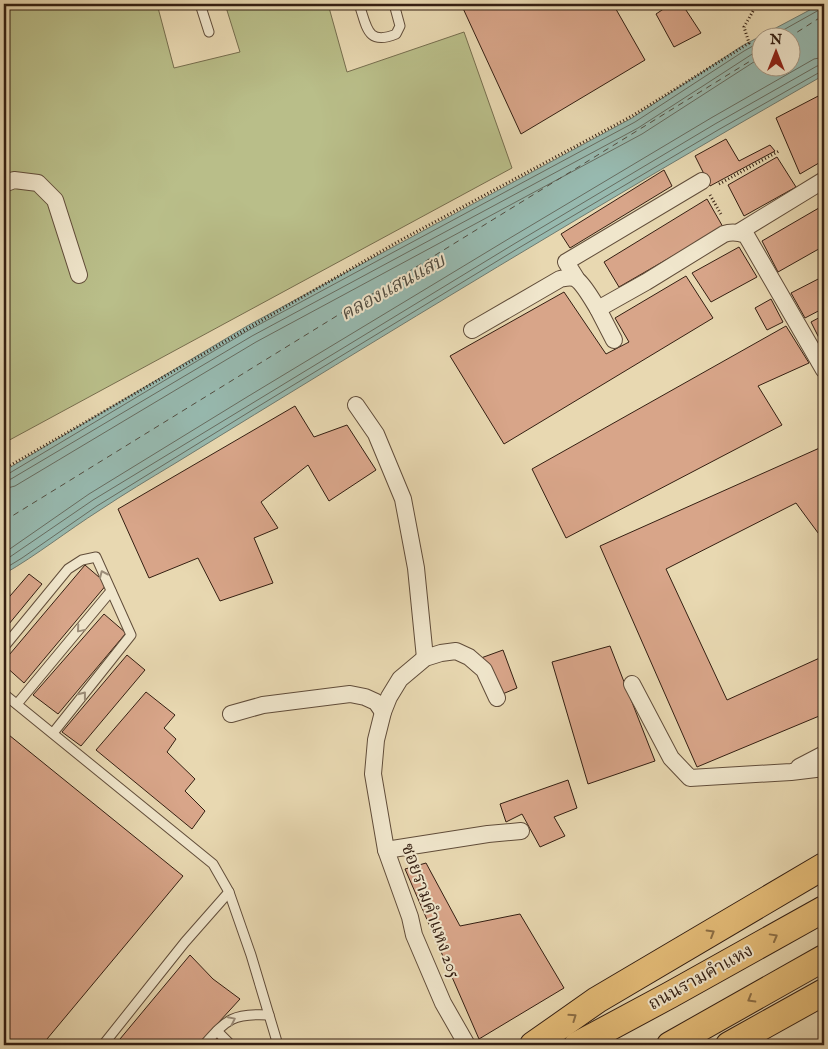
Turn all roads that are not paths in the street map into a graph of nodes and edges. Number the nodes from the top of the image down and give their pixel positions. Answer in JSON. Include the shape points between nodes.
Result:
{"nodes":[{"id":1,"x":200,"y":4,"type":"edge"},
{"id":2,"x":360,"y":4,"type":"edge"},
{"id":3,"x":394,"y":4,"type":"edge"},
{"id":4,"x":209,"y":32,"type":"dead end"},
{"id":5,"x":824,"y":180,"type":"edge"},
{"id":6,"x":4,"y":184,"type":"edge"},
{"id":7,"x":705,"y":186,"type":"road end"},
{"id":8,"x":735,"y":232,"type":"junction"},
{"id":9,"x":79,"y":275,"type":"dead end"},
{"id":10,"x":576,"y":278,"type":"junction"},
{"id":11,"x":598,"y":309,"type":"junction"},
{"id":12,"x":472,"y":330,"type":"dead end"},
{"id":13,"x":614,"y":340,"type":"dead end"},
{"id":14,"x":824,"y":370,"type":"edge"},
{"id":15,"x":356,"y":405,"type":"dead end"},
{"id":16,"x":111,"y":591,"type":"junction"},
{"id":17,"x":4,"y":647,"type":"edge"},
{"id":18,"x":425,"y":658,"type":"junction"},
{"id":19,"x":632,"y":684,"type":"dead end"},
{"id":20,"x":4,"y":694,"type":"edge"},
{"id":21,"x":497,"y":698,"type":"dead end"},
{"id":22,"x":17,"y":704,"type":"junction"},
{"id":23,"x":383,"y":712,"type":"junction"},
{"id":24,"x":231,"y":714,"type":"dead end"},
{"id":25,"x":53,"y":733,"type":"junction"},
{"id":26,"x":824,"y":754,"type":"edge"},
{"id":27,"x":824,"y":768,"type":"edge"},
{"id":28,"x":791,"y":772,"type":"junction"},
{"id":29,"x":521,"y":831,"type":"dead end"},
{"id":30,"x":386,"y":850,"type":"junction"},
{"id":31,"x":824,"y":866,"type":"edge"},
{"id":32,"x":230,"y":892,"type":"junction"},
{"id":33,"x":824,"y":909,"type":"edge"},
{"id":34,"x":824,"y":958,"type":"edge"},
{"id":35,"x":824,"y":992,"type":"edge"},
{"id":36,"x":269,"y":1015,"type":"junction"},
{"id":37,"x":217,"y":1031,"type":"junction"},
{"id":38,"x":681,"y":1039,"type":"edge"},
{"id":39,"x":103,"y":1045,"type":"edge"},
{"id":40,"x":204,"y":1045,"type":"edge"},
{"id":41,"x":231,"y":1045,"type":"edge"},
{"id":42,"x":278,"y":1045,"type":"edge"},
{"id":43,"x":467,"y":1045,"type":"edge"},
{"id":44,"x":533,"y":1045,"type":"edge"},
{"id":45,"x":577,"y":1045,"type":"edge"},
{"id":46,"x":729,"y":1045,"type":"edge"}],
"edges":[{"from":1,"to":4,"type":"lane"},
{"from":2,"to":3,"type":"lane","via":[[368,31],[377,38],[385,39],[396,34],[400,26]]},
{"from":5,"to":8,"type":"street"},
{"from":6,"to":9,"type":"street","via":[[14,180],[38,183],[55,200]]},
{"from":7,"to":10,"type":"street","via":[[566,262]]},
{"from":8,"to":11,"type":"street","via":[[724,234]]},
{"from":8,"to":14,"type":"street","via":[[746,235]]},
{"from":10,"to":11,"type":"street"},
{"from":10,"to":12,"type":"street","via":[[560,279]]},
{"from":11,"to":13,"type":"street"},
{"from":15,"to":18,"type":"street","via":[[376,434],[403,499],[416,568]]},
{"from":16,"to":17,"type":"lane","one_way":true,"via":[[96,557],[82,560],[68,570]]},
{"from":16,"to":22,"type":"lane","one_way":true},
{"from":25,"to":16,"type":"lane","one_way":true,"via":[[131,635]]},
{"from":18,"to":21,"type":"street","name":"ซอยรามคำแหง 205","via":[[456,651],[469,657],[484,670]]},
{"from":18,"to":23,"type":"street","name":"ซอยรามคำแหง 205","via":[[400,679]]},
{"from":19,"to":28,"type":"street","via":[[671,758],[690,778]]},
{"from":20,"to":22,"type":"lane"},
{"from":22,"to":25,"type":"lane"},
{"from":23,"to":24,"type":"street","via":[[376,702],[350,694],[263,705]]},
{"from":23,"to":30,"type":"street","name":"ซอยรามคำแหง 205","via":[[373,774]]},
{"from":25,"to":32,"type":"lane","via":[[213,864]]},
{"from":26,"to":28,"type":"street"},
{"from":27,"to":28,"type":"street"},
{"from":29,"to":30,"type":"street"},
{"from":30,"to":43,"type":"street","name":"ซอยรามคำแหง 205","via":[[414,935],[442,1004]]},
{"from":44,"to":31,"type":"main road","one_way":true,"via":[[597,1000]]},
{"from":32,"to":36,"type":"lane"},
{"from":32,"to":39,"type":"lane","via":[[185,942]]},
{"from":45,"to":33,"type":"main road","name":"ถนนรามคำแหง","one_way":true},
{"from":34,"to":38,"type":"main road","one_way":true},
{"from":35,"to":46,"type":"main road"},
{"from":37,"to":36,"type":"lane","one_way":true,"via":[[229,1020],[252,1014]]},
{"from":36,"to":42,"type":"lane"},
{"from":37,"to":40,"type":"lane"},
{"from":37,"to":41,"type":"lane"}]}
